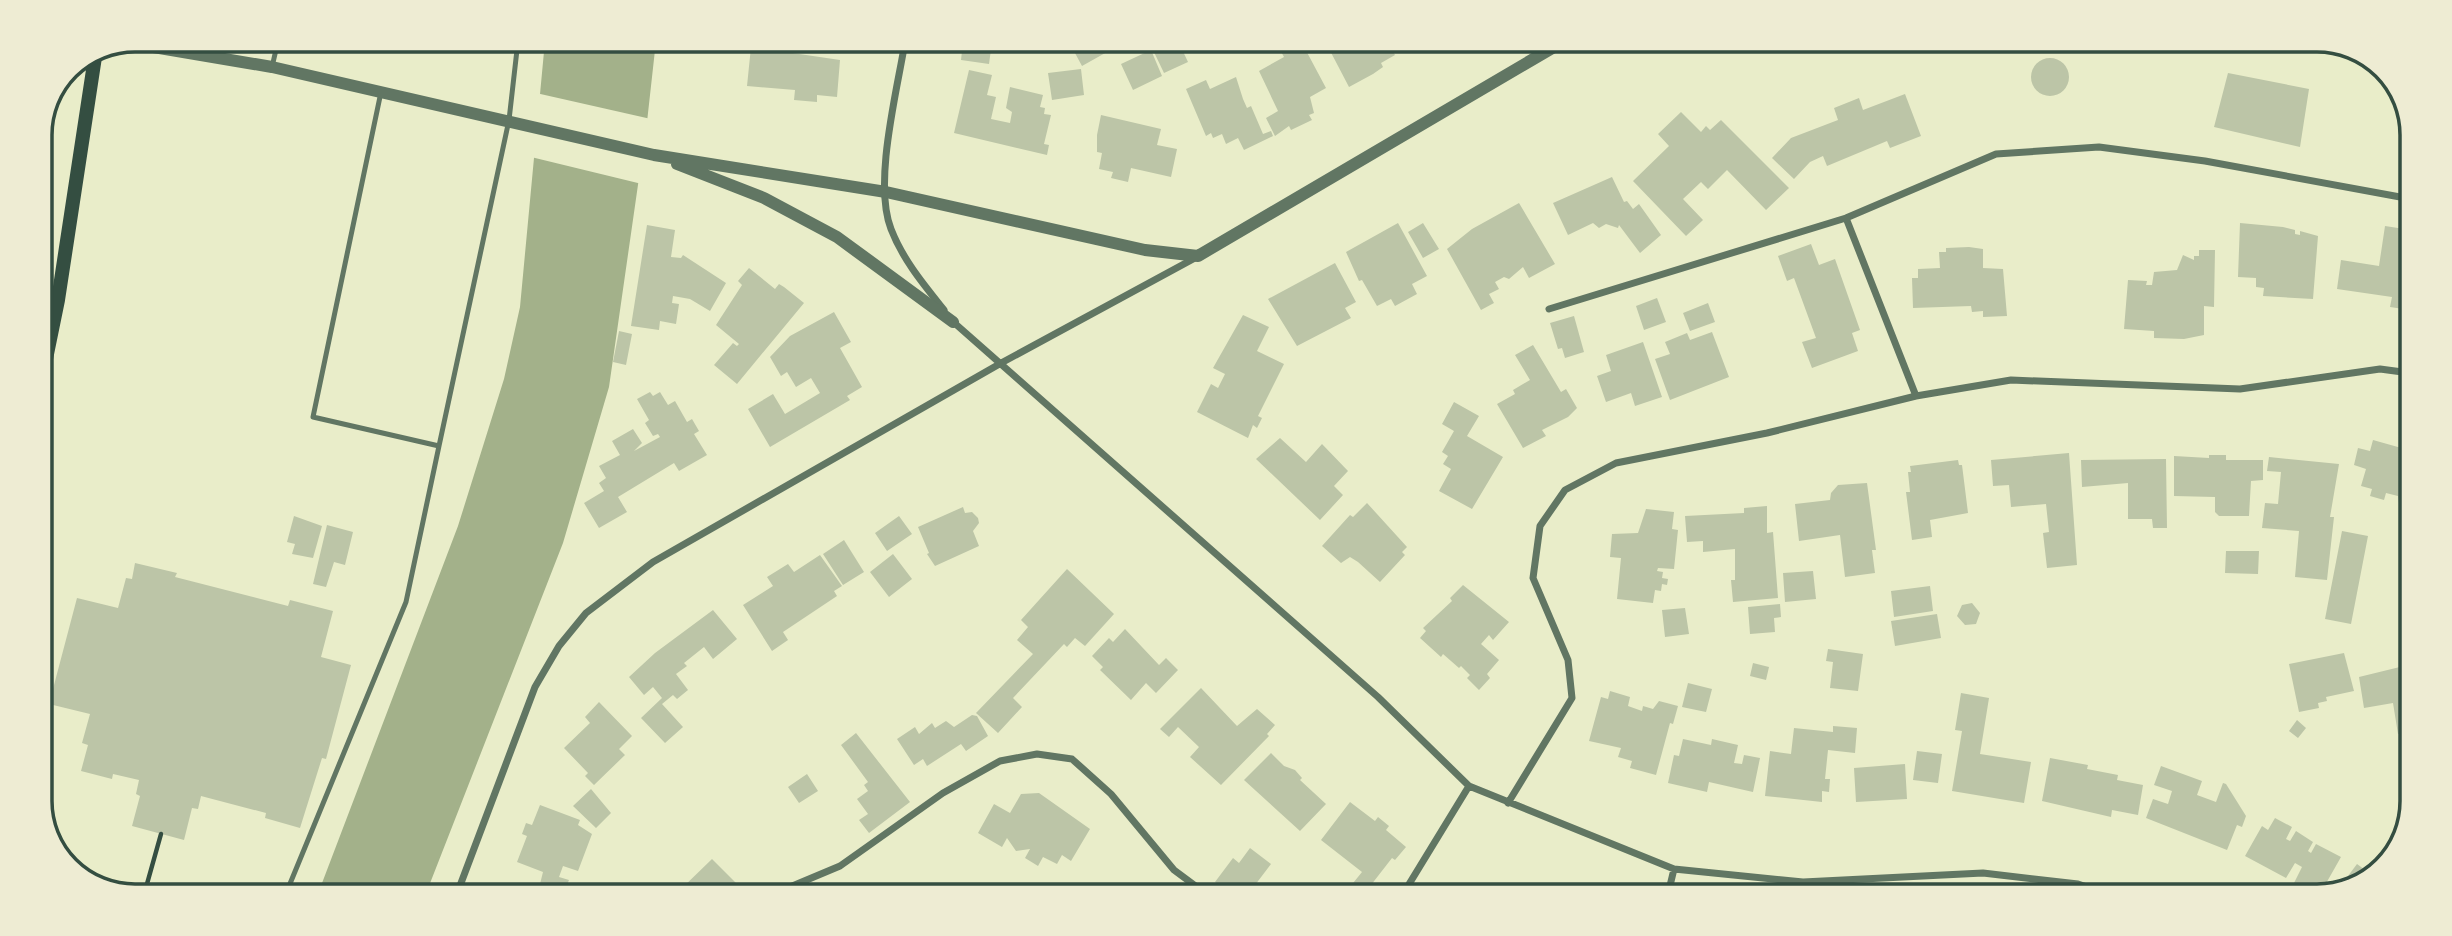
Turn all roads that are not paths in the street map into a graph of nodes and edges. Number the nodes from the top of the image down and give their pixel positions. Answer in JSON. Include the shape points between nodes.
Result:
{"nodes":[{"id":1,"x":209,"y":52,"type":"edge"},
{"id":2,"x":275,"y":52,"type":"edge"},
{"id":3,"x":517,"y":52,"type":"edge"},
{"id":4,"x":903,"y":52,"type":"edge"},
{"id":5,"x":1545,"y":52,"type":"edge"},
{"id":6,"x":94,"y":64,"type":"edge"},
{"id":7,"x":272,"y":67,"type":"junction"},
{"id":8,"x":381,"y":92,"type":"junction"},
{"id":9,"x":509,"y":120,"type":"junction"},
{"id":10,"x":654,"y":155,"type":"junction"},
{"id":11,"x":886,"y":192,"type":"junction"},
{"id":12,"x":2399,"y":197,"type":"edge"},
{"id":13,"x":1846,"y":218,"type":"junction"},
{"id":14,"x":1198,"y":256,"type":"junction"},
{"id":15,"x":1549,"y":309,"type":"dead end"},
{"id":16,"x":953,"y":322,"type":"junction"},
{"id":17,"x":52,"y":328,"type":"edge"},
{"id":18,"x":1003,"y":362,"type":"junction"},
{"id":19,"x":2399,"y":372,"type":"edge"},
{"id":20,"x":1916,"y":396,"type":"junction"},
{"id":21,"x":439,"y":446,"type":"junction"},
{"id":22,"x":1469,"y":786,"type":"junction"},
{"id":23,"x":1508,"y":803,"type":"junction"},
{"id":24,"x":1674,"y":869,"type":"junction"},
{"id":25,"x":290,"y":884,"type":"edge"},
{"id":26,"x":461,"y":884,"type":"edge"},
{"id":27,"x":797,"y":884,"type":"edge"},
{"id":28,"x":1193,"y":884,"type":"edge"},
{"id":29,"x":1409,"y":884,"type":"edge"},
{"id":30,"x":1670,"y":884,"type":"edge"},
{"id":31,"x":2078,"y":884,"type":"edge"}],
"edges":[{"from":1,"to":7,"type":"street"},
{"from":2,"to":7,"type":"lane"},
{"from":3,"to":9,"type":"lane"},
{"from":4,"to":11,"type":"street","via":[[888,142]]},
{"from":5,"to":14,"type":"street"},
{"from":6,"to":17,"type":"main road"},
{"from":7,"to":8,"type":"street"},
{"from":8,"to":9,"type":"street"},
{"from":8,"to":21,"type":"lane","via":[[313,417]]},
{"from":9,"to":10,"type":"street"},
{"from":9,"to":21,"type":"lane"},
{"from":10,"to":11,"type":"street"},
{"from":10,"to":16,"type":"street","via":[[764,198],[837,237]]},
{"from":11,"to":14,"type":"street","via":[[1145,250]]},
{"from":11,"to":16,"type":"street","via":[[892,232],[914,271]]},
{"from":12,"to":13,"type":"street","via":[[2205,161],[2099,147],[1996,154]]},
{"from":13,"to":15,"type":"street"},
{"from":13,"to":20,"type":"street"},
{"from":14,"to":18,"type":"street"},
{"from":16,"to":18,"type":"street"},
{"from":18,"to":22,"type":"street","via":[[1378,697]]},
{"from":18,"to":26,"type":"street","via":[[653,562],[586,613],[559,646],[535,687]]},
{"from":19,"to":20,"type":"street","via":[[2381,369],[2240,389],[2011,380]]},
{"from":20,"to":23,"type":"street","via":[[1767,433],[1616,463],[1565,490],[1540,526],[1533,578],[1568,660],[1572,698]]},
{"from":21,"to":25,"type":"lane","via":[[406,602]]},
{"from":22,"to":23,"type":"street"},
{"from":22,"to":29,"type":"street"},
{"from":23,"to":24,"type":"street"},
{"from":24,"to":30,"type":"street"},
{"from":24,"to":31,"type":"street","via":[[1803,882],[1983,873]]},
{"from":27,"to":28,"type":"street","via":[[840,866],[943,793],[1000,761],[1037,754],[1072,759],[1111,794],[1174,870]]}]}
